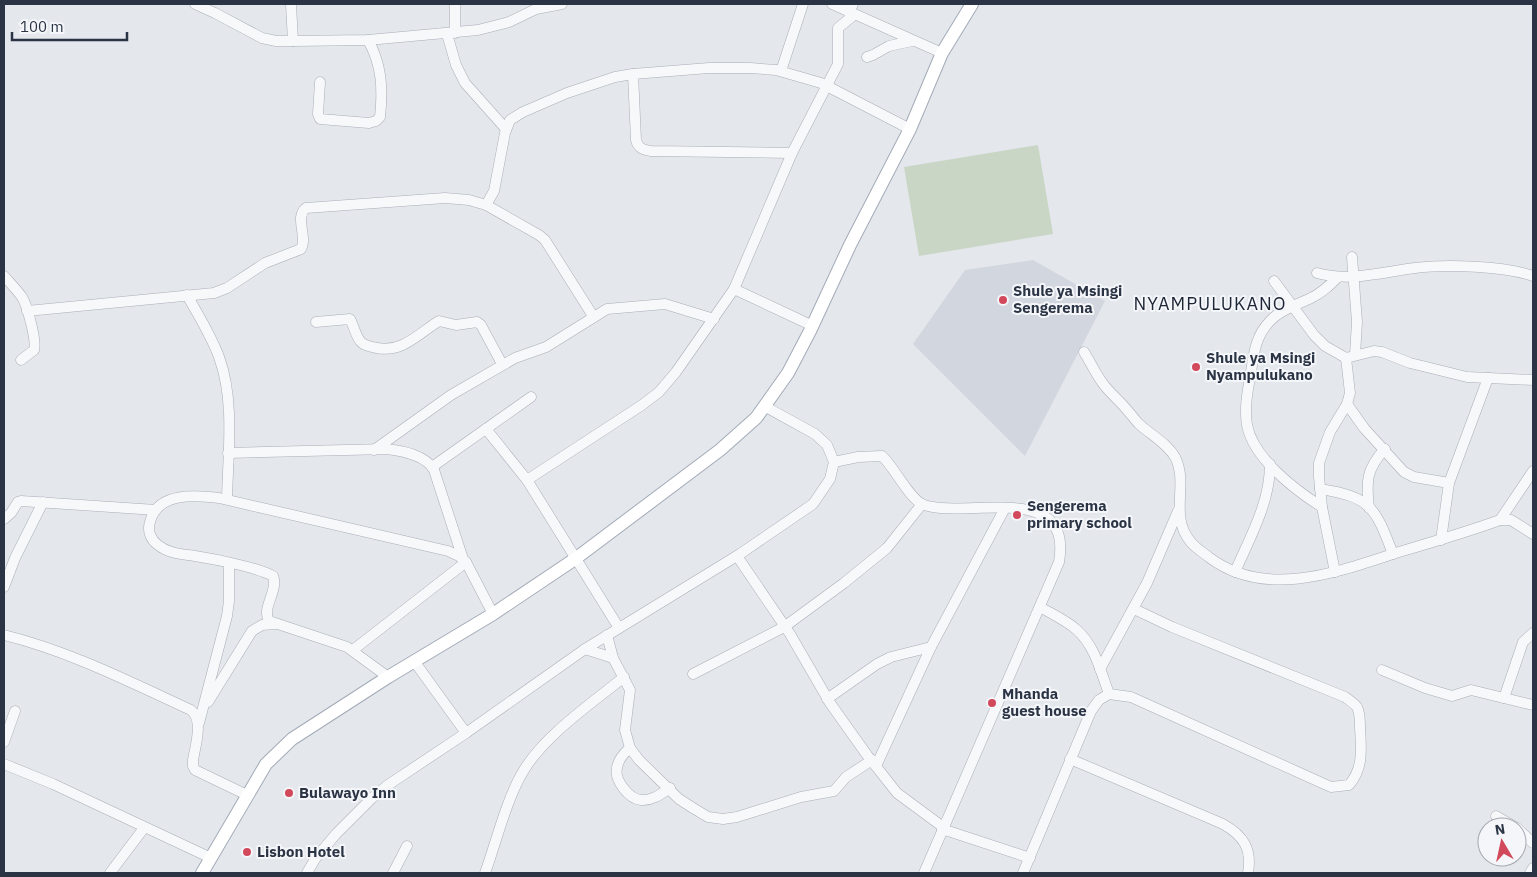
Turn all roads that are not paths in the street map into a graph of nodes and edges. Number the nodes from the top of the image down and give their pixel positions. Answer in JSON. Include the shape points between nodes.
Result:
{"nodes":[{"id":1,"x":195,"y":4,"type":"edge"},
{"id":2,"x":291,"y":4,"type":"edge"},
{"id":3,"x":455,"y":4,"type":"edge"},
{"id":4,"x":562,"y":4,"type":"edge"},
{"id":5,"x":803,"y":4,"type":"edge"},
{"id":6,"x":832,"y":4,"type":"edge"},
{"id":7,"x":972,"y":4,"type":"edge"},
{"id":8,"x":215,"y":8,"type":"edge"},
{"id":9,"x":852,"y":10,"type":"edge"},
{"id":10,"x":451,"y":34,"type":"junction"},
{"id":11,"x":368,"y":40,"type":"junction"},
{"id":12,"x":293,"y":41,"type":"junction"},
{"id":13,"x":913,"y":41,"type":"junction"},
{"id":14,"x":942,"y":53,"type":"junction"},
{"id":15,"x":867,"y":57,"type":"dead end"},
{"id":16,"x":781,"y":71,"type":"junction"},
{"id":17,"x":633,"y":74,"type":"junction"},
{"id":18,"x":320,"y":82,"type":"dead end"},
{"id":19,"x":827,"y":85,"type":"junction"},
{"id":20,"x":910,"y":128,"type":"junction"},
{"id":21,"x":506,"y":129,"type":"junction"},
{"id":22,"x":792,"y":153,"type":"junction"},
{"id":23,"x":486,"y":205,"type":"junction"},
{"id":24,"x":1352,"y":257,"type":"dead end"},
{"id":25,"x":1317,"y":273,"type":"dead end"},
{"id":26,"x":4,"y":276,"type":"edge"},
{"id":27,"x":1353,"y":276,"type":"junction"},
{"id":28,"x":1533,"y":276,"type":"edge"},
{"id":29,"x":1338,"y":277,"type":"junction"},
{"id":30,"x":1274,"y":280,"type":"dead end"},
{"id":31,"x":734,"y":288,"type":"junction"},
{"id":32,"x":187,"y":294,"type":"junction"},
{"id":33,"x":1293,"y":306,"type":"junction"},
{"id":34,"x":27,"y":311,"type":"junction"},
{"id":35,"x":593,"y":316,"type":"junction"},
{"id":36,"x":714,"y":319,"type":"junction"},
{"id":37,"x":316,"y":322,"type":"dead end"},
{"id":38,"x":813,"y":326,"type":"junction"},
{"id":39,"x":1084,"y":352,"type":"dead end"},
{"id":40,"x":1350,"y":357,"type":"junction"},
{"id":41,"x":21,"y":360,"type":"dead end"},
{"id":42,"x":502,"y":364,"type":"junction"},
{"id":43,"x":1488,"y":378,"type":"junction"},
{"id":44,"x":1533,"y":380,"type":"edge"},
{"id":45,"x":531,"y":397,"type":"dead end"},
{"id":46,"x":1347,"y":404,"type":"junction"},
{"id":47,"x":764,"y":406,"type":"junction"},
{"id":48,"x":486,"y":429,"type":"junction"},
{"id":49,"x":1385,"y":449,"type":"junction"},
{"id":50,"x":374,"y":450,"type":"junction"},
{"id":51,"x":228,"y":454,"type":"junction"},
{"id":52,"x":834,"y":462,"type":"junction"},
{"id":53,"x":1270,"y":464,"type":"junction"},
{"id":54,"x":432,"y":468,"type":"junction"},
{"id":55,"x":1533,"y":471,"type":"edge"},
{"id":56,"x":527,"y":480,"type":"junction"},
{"id":57,"x":1450,"y":483,"type":"junction"},
{"id":58,"x":1320,"y":489,"type":"junction"},
{"id":59,"x":227,"y":499,"type":"junction"},
{"id":60,"x":43,"y":502,"type":"junction"},
{"id":61,"x":922,"y":504,"type":"junction"},
{"id":62,"x":1322,"y":507,"type":"junction"},
{"id":63,"x":1005,"y":508,"type":"junction"},
{"id":64,"x":1369,"y":508,"type":"junction"},
{"id":65,"x":156,"y":510,"type":"junction"},
{"id":66,"x":1178,"y":511,"type":"junction"},
{"id":67,"x":4,"y":519,"type":"edge"},
{"id":68,"x":1500,"y":520,"type":"junction"},
{"id":69,"x":1533,"y":534,"type":"edge"},
{"id":70,"x":1441,"y":540,"type":"junction"},
{"id":71,"x":1393,"y":554,"type":"junction"},
{"id":72,"x":738,"y":556,"type":"junction"},
{"id":73,"x":575,"y":559,"type":"junction"},
{"id":74,"x":464,"y":561,"type":"junction"},
{"id":75,"x":229,"y":563,"type":"junction"},
{"id":76,"x":1235,"y":572,"type":"junction"},
{"id":77,"x":1335,"y":572,"type":"junction"},
{"id":78,"x":4,"y":586,"type":"edge"},
{"id":79,"x":1040,"y":607,"type":"junction"},
{"id":80,"x":1134,"y":608,"type":"junction"},
{"id":81,"x":493,"y":614,"type":"junction"},
{"id":82,"x":277,"y":624,"type":"junction"},
{"id":83,"x":784,"y":627,"type":"junction"},
{"id":84,"x":619,"y":628,"type":"junction"},
{"id":85,"x":1533,"y":633,"type":"edge"},
{"id":86,"x":4,"y":635,"type":"edge"},
{"id":87,"x":607,"y":636,"type":"junction"},
{"id":88,"x":931,"y":647,"type":"junction"},
{"id":89,"x":585,"y":649,"type":"junction"},
{"id":90,"x":353,"y":650,"type":"junction"},
{"id":91,"x":614,"y":658,"type":"junction"},
{"id":92,"x":414,"y":661,"type":"junction"},
{"id":93,"x":1100,"y":669,"type":"junction"},
{"id":94,"x":1382,"y":670,"type":"dead end"},
{"id":95,"x":693,"y":674,"type":"dead end"},
{"id":96,"x":388,"y":677,"type":"junction"},
{"id":97,"x":624,"y":677,"type":"junction"},
{"id":98,"x":1109,"y":694,"type":"junction"},
{"id":99,"x":827,"y":698,"type":"junction"},
{"id":100,"x":1504,"y":698,"type":"junction"},
{"id":101,"x":1533,"y":705,"type":"edge"},
{"id":102,"x":15,"y":711,"type":"dead end"},
{"id":103,"x":202,"y":711,"type":"junction"},
{"id":104,"x":198,"y":728,"type":"junction"},
{"id":105,"x":466,"y":733,"type":"junction"},
{"id":106,"x":4,"y":742,"type":"edge"},
{"id":107,"x":630,"y":748,"type":"junction"},
{"id":108,"x":1070,"y":759,"type":"junction"},
{"id":109,"x":874,"y":763,"type":"junction"},
{"id":110,"x":4,"y":764,"type":"edge"},
{"id":111,"x":670,"y":788,"type":"junction"},
{"id":112,"x":247,"y":795,"type":"junction"},
{"id":113,"x":144,"y":828,"type":"junction"},
{"id":114,"x":943,"y":828,"type":"junction"},
{"id":115,"x":407,"y":846,"type":"dead end"},
{"id":116,"x":210,"y":858,"type":"junction"},
{"id":117,"x":1030,"y":858,"type":"junction"},
{"id":118,"x":1533,"y":868,"type":"edge"},
{"id":119,"x":110,"y":873,"type":"edge"},
{"id":120,"x":202,"y":873,"type":"edge"},
{"id":121,"x":307,"y":873,"type":"edge"},
{"id":122,"x":393,"y":873,"type":"edge"},
{"id":123,"x":485,"y":873,"type":"edge"},
{"id":124,"x":924,"y":873,"type":"edge"},
{"id":125,"x":1023,"y":873,"type":"edge"},
{"id":126,"x":1248,"y":873,"type":"edge"},
{"id":127,"x":1530,"y":873,"type":"edge"}],
"edges":[{"from":1,"to":8,"type":"street"},
{"from":2,"to":12,"type":"street"},
{"from":3,"to":10,"type":"street"},
{"from":4,"to":10,"type":"street","via":[[536,9],[502,25]]},
{"from":5,"to":16,"type":"street"},
{"from":6,"to":9,"type":"street"},
{"from":7,"to":14,"type":"main road"},
{"from":8,"to":12,"type":"street","via":[[262,38]]},
{"from":9,"to":13,"type":"street"},
{"from":9,"to":19,"type":"street","via":[[838,28],[838,64]]},
{"from":10,"to":11,"type":"street"},
{"from":10,"to":21,"type":"street","via":[[456,65],[465,83]]},
{"from":11,"to":12,"type":"street"},
{"from":11,"to":18,"type":"street","via":[[376,55],[381,80],[380,117],[376,121],[320,119]]},
{"from":13,"to":14,"type":"street"},
{"from":13,"to":15,"type":"street","via":[[889,46]]},
{"from":14,"to":20,"type":"main road"},
{"from":16,"to":17,"type":"street","via":[[709,68]]},
{"from":16,"to":19,"type":"street"},
{"from":17,"to":21,"type":"street","via":[[596,82],[523,112],[510,120]]},
{"from":17,"to":22,"type":"street","via":[[636,140],[642,149]]},
{"from":19,"to":20,"type":"street"},
{"from":19,"to":22,"type":"street"},
{"from":20,"to":38,"type":"main road"},
{"from":21,"to":23,"type":"street","via":[[494,191]]},
{"from":22,"to":31,"type":"street"},
{"from":23,"to":32,"type":"street","via":[[445,198],[306,208],[301,217],[302,249],[265,263],[222,291]]},
{"from":23,"to":35,"type":"street","via":[[545,240]]},
{"from":24,"to":27,"type":"street"},
{"from":25,"to":29,"type":"street"},
{"from":26,"to":34,"type":"street","via":[[21,296]]},
{"from":27,"to":28,"type":"street","via":[[1434,266],[1504,269]]},
{"from":27,"to":29,"type":"street"},
{"from":27,"to":40,"type":"street","via":[[1357,322]]},
{"from":29,"to":33,"type":"street","via":[[1326,289]]},
{"from":30,"to":33,"type":"street"},
{"from":31,"to":36,"type":"street"},
{"from":31,"to":38,"type":"street"},
{"from":32,"to":34,"type":"street"},
{"from":32,"to":51,"type":"street","via":[[222,367],[228,403]]},
{"from":33,"to":40,"type":"street","via":[[1325,346]]},
{"from":33,"to":53,"type":"street","via":[[1273,317],[1262,329],[1255,345],[1246,407],[1247,423],[1250,436]]},
{"from":34,"to":41,"type":"street","via":[[36,347]]},
{"from":35,"to":36,"type":"street","via":[[607,309],[657,304]]},
{"from":35,"to":42,"type":"street","via":[[546,347]]},
{"from":36,"to":56,"type":"street","via":[[659,392]]},
{"from":37,"to":42,"type":"street","via":[[350,319],[362,343],[385,349],[410,341],[439,321],[456,325],[478,322]]},
{"from":38,"to":47,"type":"main road","via":[[788,373]]},
{"from":39,"to":66,"type":"street","via":[[1114,397],[1175,458],[1180,482]]},
{"from":40,"to":43,"type":"street","via":[[1382,352],[1439,371]]},
{"from":40,"to":46,"type":"street"},
{"from":42,"to":50,"type":"street","via":[[451,395]]},
{"from":43,"to":44,"type":"street"},
{"from":43,"to":57,"type":"street"},
{"from":45,"to":48,"type":"street"},
{"from":46,"to":49,"type":"street"},
{"from":46,"to":58,"type":"street","via":[[1323,450],[1319,463]]},
{"from":47,"to":52,"type":"street","via":[[815,434],[827,445]]},
{"from":47,"to":73,"type":"main road","via":[[756,418],[720,450]]},
{"from":48,"to":54,"type":"street"},
{"from":48,"to":56,"type":"street"},
{"from":49,"to":57,"type":"street","via":[[1404,472],[1414,477]]},
{"from":49,"to":64,"type":"street","via":[[1370,471],[1367,483]]},
{"from":50,"to":51,"type":"street"},
{"from":50,"to":54,"type":"street","via":[[397,450],[426,460]]},
{"from":51,"to":59,"type":"street"},
{"from":52,"to":61,"type":"street","via":[[882,456],[910,494]]},
{"from":52,"to":72,"type":"street","via":[[830,479],[813,504]]},
{"from":53,"to":62,"type":"street","via":[[1298,491]]},
{"from":53,"to":76,"type":"street","via":[[1261,515]]},
{"from":54,"to":74,"type":"street"},
{"from":55,"to":68,"type":"street"},
{"from":56,"to":73,"type":"street"},
{"from":57,"to":70,"type":"street"},
{"from":58,"to":62,"type":"street"},
{"from":58,"to":64,"type":"street","via":[[1348,494]]},
{"from":59,"to":65,"type":"street","via":[[198,495],[179,497],[161,504]]},
{"from":59,"to":74,"type":"street","via":[[448,551]]},
{"from":60,"to":65,"type":"street"},
{"from":60,"to":67,"type":"street","via":[[18,502]]},
{"from":60,"to":78,"type":"street"},
{"from":61,"to":63,"type":"street","via":[[949,508]]},
{"from":61,"to":83,"type":"street","via":[[887,548]]},
{"from":62,"to":77,"type":"street"},
{"from":63,"to":79,"type":"street","via":[[1041,513],[1058,533],[1059,562]]},
{"from":63,"to":88,"type":"street"},
{"from":64,"to":71,"type":"street","via":[[1382,523]]},
{"from":65,"to":75,"type":"street","via":[[149,525],[150,537],[161,548]]},
{"from":66,"to":76,"type":"street","via":[[1190,542]]},
{"from":66,"to":80,"type":"street"},
{"from":68,"to":69,"type":"street","via":[[1511,520]]},
{"from":68,"to":70,"type":"street"},
{"from":70,"to":71,"type":"street"},
{"from":71,"to":77,"type":"street"},
{"from":72,"to":83,"type":"street"},
{"from":72,"to":84,"type":"street"},
{"from":73,"to":81,"type":"main road"},
{"from":73,"to":84,"type":"street"},
{"from":74,"to":81,"type":"street"},
{"from":74,"to":90,"type":"street"},
{"from":75,"to":82,"type":"street","via":[[273,576],[275,581],[266,618]]},
{"from":75,"to":103,"type":"street","via":[[227,616]]},
{"from":76,"to":77,"type":"street","via":[[1282,580]]},
{"from":79,"to":93,"type":"street","via":[[1076,629],[1090,647]]},
{"from":79,"to":114,"type":"street"},
{"from":80,"to":93,"type":"street"},
{"from":80,"to":98,"type":"street","via":[[1351,701],[1357,706],[1360,717],[1362,756],[1358,770],[1349,785],[1331,787],[1131,697]]},
{"from":81,"to":92,"type":"main road"},
{"from":82,"to":90,"type":"street"},
{"from":82,"to":103,"type":"street","via":[[262,625],[252,631]]},
{"from":83,"to":95,"type":"street"},
{"from":83,"to":99,"type":"street"},
{"from":84,"to":87,"type":"street"},
{"from":85,"to":100,"type":"street","via":[[1523,642]]},
{"from":86,"to":104,"type":"street","via":[[30,641],[84,662],[191,710],[196,715]]},
{"from":87,"to":89,"type":"street"},
{"from":87,"to":91,"type":"street"},
{"from":88,"to":99,"type":"street","via":[[884,661]]},
{"from":88,"to":109,"type":"street"},
{"from":89,"to":91,"type":"street"},
{"from":89,"to":105,"type":"street"},
{"from":90,"to":96,"type":"street"},
{"from":91,"to":97,"type":"street"},
{"from":92,"to":96,"type":"main road"},
{"from":92,"to":105,"type":"street"},
{"from":93,"to":98,"type":"street"},
{"from":94,"to":100,"type":"street","via":[[1452,696],[1471,690]]},
{"from":96,"to":112,"type":"main road","via":[[292,739],[266,764]]},
{"from":97,"to":107,"type":"street","via":[[630,690],[625,730]]},
{"from":97,"to":123,"type":"street","via":[[534,755],[516,786]]},
{"from":98,"to":108,"type":"street","via":[[1090,711]]},
{"from":99,"to":109,"type":"street"},
{"from":100,"to":101,"type":"street"},
{"from":102,"to":106,"type":"street"},
{"from":103,"to":104,"type":"street"},
{"from":104,"to":112,"type":"street","via":[[193,760],[195,770]]},
{"from":105,"to":121,"type":"street","via":[[372,798],[336,834]]},
{"from":107,"to":111,"type":"street"},
{"from":107,"to":111,"type":"street","via":[[617,768],[618,780],[631,797],[648,800]]},
{"from":108,"to":117,"type":"street"},
{"from":108,"to":126,"type":"street","via":[[1235,831],[1248,850]]},
{"from":109,"to":111,"type":"street","via":[[846,777],[834,791],[801,796],[723,819],[708,817]]},
{"from":109,"to":114,"type":"street","via":[[897,793]]},
{"from":110,"to":113,"type":"street"},
{"from":112,"to":116,"type":"main road"},
{"from":113,"to":116,"type":"street"},
{"from":113,"to":119,"type":"street"},
{"from":114,"to":117,"type":"street"},
{"from":114,"to":124,"type":"street"},
{"from":115,"to":122,"type":"street"},
{"from":116,"to":120,"type":"main road"},
{"from":117,"to":125,"type":"street"},
{"from":118,"to":127,"type":"street"}]}
